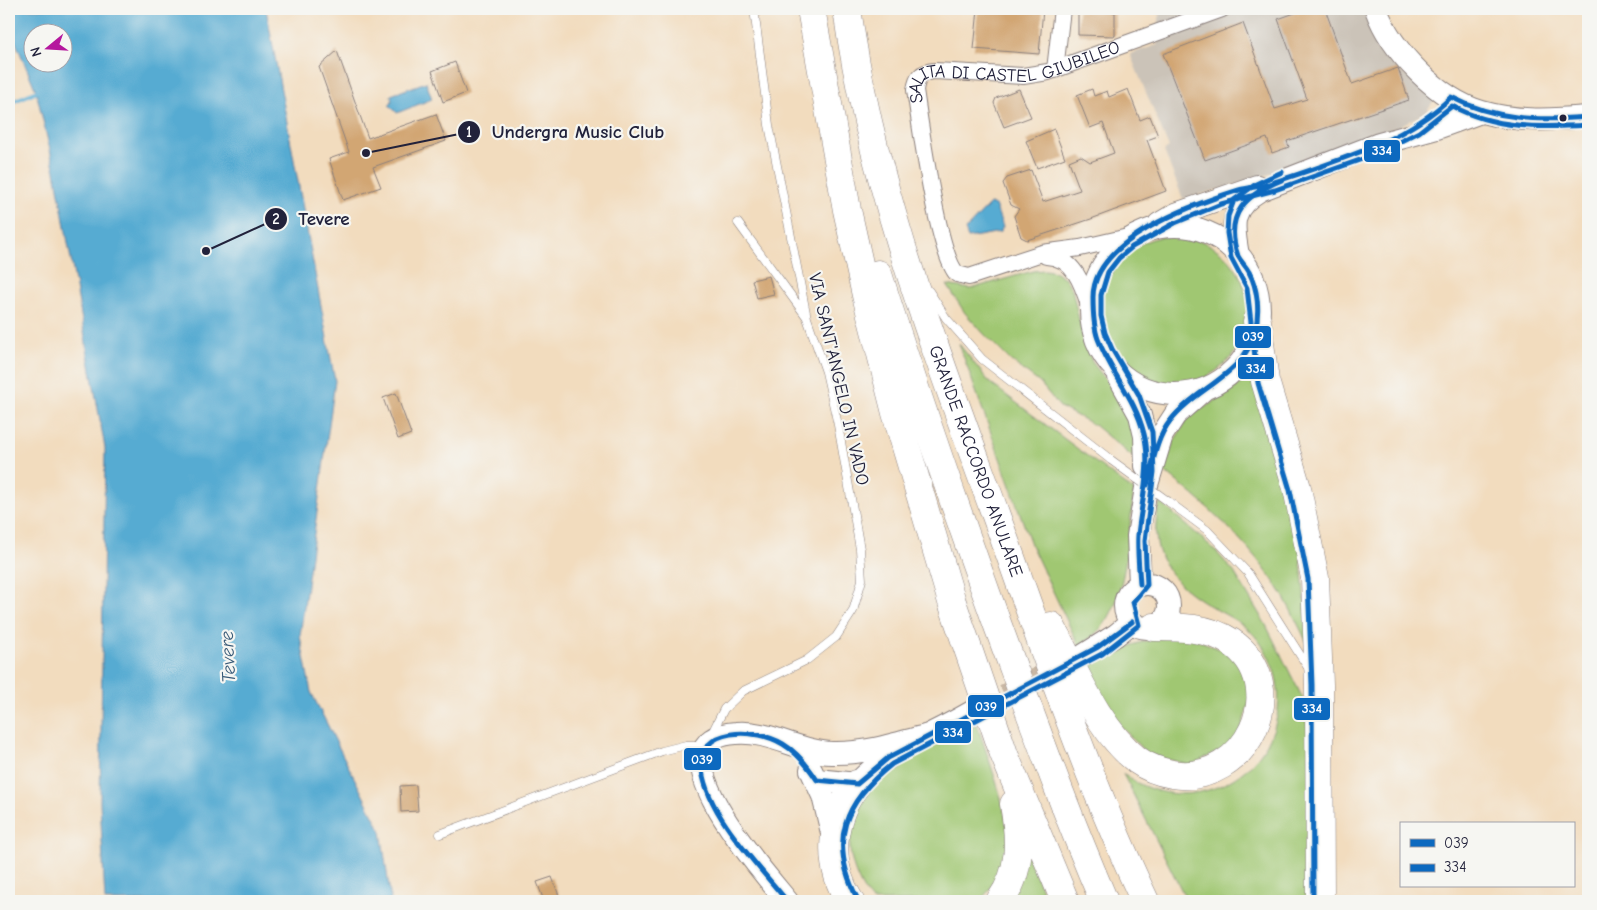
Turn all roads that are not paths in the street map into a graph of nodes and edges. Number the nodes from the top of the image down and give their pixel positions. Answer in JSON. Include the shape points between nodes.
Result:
{"nodes":[{"id":1,"x":754,"y":9,"type":"edge"},
{"id":2,"x":812,"y":9,"type":"edge"},
{"id":3,"x":847,"y":9,"type":"edge"},
{"id":4,"x":1062,"y":9,"type":"edge"},
{"id":5,"x":1222,"y":9,"type":"edge"},
{"id":6,"x":1376,"y":9,"type":"edge"},
{"id":7,"x":1055,"y":70,"type":"junction"},
{"id":8,"x":1452,"y":96,"type":"junction"},
{"id":9,"x":1481,"y":112,"type":"junction"},
{"id":10,"x":1588,"y":117,"type":"edge"},
{"id":11,"x":835,"y":137,"type":"junction"},
{"id":12,"x":1379,"y":144,"type":"junction"},
{"id":13,"x":1270,"y":184,"type":"junction"},
{"id":14,"x":738,"y":223,"type":"dead end"},
{"id":15,"x":1144,"y":232,"type":"junction"},
{"id":16,"x":904,"y":254,"type":"junction"},
{"id":17,"x":1034,"y":256,"type":"junction"},
{"id":18,"x":1238,"y":256,"type":"junction"},
{"id":19,"x":807,"y":318,"type":"junction"},
{"id":20,"x":1094,"y":320,"type":"junction"},
{"id":21,"x":1257,"y":321,"type":"junction"},
{"id":22,"x":1117,"y":373,"type":"junction"},
{"id":23,"x":1209,"y":385,"type":"junction"},
{"id":24,"x":1146,"y":488,"type":"junction"},
{"id":25,"x":1004,"y":540,"type":"junction"},
{"id":26,"x":1140,"y":584,"type":"junction"},
{"id":27,"x":1143,"y":625,"type":"junction"},
{"id":28,"x":1084,"y":655,"type":"tunnel mouth"},
{"id":29,"x":1319,"y":685,"type":"junction"},
{"id":30,"x":975,"y":710,"type":"tunnel mouth"},
{"id":31,"x":932,"y":734,"type":"junction"},
{"id":32,"x":776,"y":740,"type":"junction"},
{"id":33,"x":707,"y":745,"type":"junction"},
{"id":34,"x":1004,"y":754,"type":"junction"},
{"id":35,"x":817,"y":780,"type":"junction"},
{"id":36,"x":857,"y":784,"type":"junction"},
{"id":37,"x":440,"y":834,"type":"dead end"},
{"id":38,"x":834,"y":844,"type":"junction"},
{"id":39,"x":787,"y":901,"type":"edge"},
{"id":40,"x":850,"y":901,"type":"edge"},
{"id":41,"x":1000,"y":901,"type":"edge"},
{"id":42,"x":1065,"y":901,"type":"edge"},
{"id":43,"x":1104,"y":901,"type":"edge"},
{"id":44,"x":1145,"y":901,"type":"edge"},
{"id":45,"x":1320,"y":901,"type":"edge"}],
"edges":[{"from":1,"to":19,"type":"lane","name":"VIA SANT'ANGELO IN VADO","via":[[768,117]]},
{"from":2,"to":11,"type":"highway","name":"GRANDE RACCORDO ANULARE"},
{"from":3,"to":16,"type":"highway","name":"GRANDE RACCORDO ANULARE","via":[[872,137]]},
{"from":4,"to":7,"type":"street"},
{"from":5,"to":7,"type":"street","name":"SALITA DI CASTEL GIUBILEO"},
{"from":6,"to":8,"type":"street","via":[[1403,55]]},
{"from":7,"to":17,"type":"street","name":"SALITA DI CASTEL GIUBILEO","via":[[1023,76],[935,71],[922,74],[914,90],[936,206],[950,264],[956,274],[964,277]]},
{"from":8,"to":9,"type":"street"},
{"from":8,"to":12,"type":"street","name":"SALITA DI CASTEL GIUBILEO","via":[[1435,113]]},
{"from":9,"to":10,"type":"street","via":[[1535,120]]},
{"from":9,"to":12,"type":"street","name":"SALITA DI CASTEL GIUBILEO"},
{"from":11,"to":34,"type":"highway","name":"GRANDE RACCORDO ANULARE","via":[[855,249],[896,413],[952,602]]},
{"from":11,"to":43,"type":"highway","name":"GRANDE RACCORDO ANULARE","via":[[912,381],[979,572],[1054,779]]},
{"from":12,"to":13,"type":"street","name":"SALITA DI CASTEL GIUBILEO"},
{"from":13,"to":15,"type":"street","name":"SALITA DI CASTEL GIUBILEO","via":[[1248,188],[1198,206]]},
{"from":13,"to":18,"type":"street","name":"SALITA DI CASTEL GIUBILEO","via":[[1246,200],[1236,212],[1234,225]]},
{"from":14,"to":19,"type":"lane"},
{"from":15,"to":17,"type":"street","name":"SALITA DI CASTEL GIUBILEO"},
{"from":15,"to":18,"type":"street","via":[[1181,226],[1196,228],[1221,240]]},
{"from":15,"to":20,"type":"street","via":[[1117,249],[1101,269],[1093,292]]},
{"from":16,"to":25,"type":"highway","name":"GRANDE RACCORDO ANULARE"},
{"from":16,"to":29,"type":"lane","bridge":true,"via":[[946,318],[982,359],[1212,535],[1248,573]]},
{"from":17,"to":20,"type":"street","name":"SALITA DI CASTEL GIUBILEO","via":[[1056,256],[1067,262],[1078,277]]},
{"from":18,"to":21,"type":"street","via":[[1254,286]]},
{"from":19,"to":33,"type":"lane","name":"VIA SANT'ANGELO IN VADO","via":[[826,372],[840,437],[862,559],[861,592],[849,620],[831,642],[807,660],[740,693],[720,715]]},
{"from":20,"to":22,"type":"street","via":[[1102,349]]},
{"from":21,"to":23,"type":"street","via":[[1252,342],[1243,358],[1230,372]]},
{"from":21,"to":29,"type":"highway","via":[[1265,381],[1297,488],[1311,550]]},
{"from":22,"to":23,"type":"street","via":[[1140,389],[1164,394],[1187,393]]},
{"from":22,"to":24,"type":"street","via":[[1144,427]]},
{"from":23,"to":24,"type":"street","via":[[1167,425]]},
{"from":24,"to":26,"type":"street","via":[[1138,536]]},
{"from":25,"to":27,"type":"highway","via":[[1106,726],[1123,747],[1139,761],[1165,772],[1187,776],[1220,767],[1242,749],[1256,723],[1260,695],[1252,666],[1240,650],[1218,636],[1190,628]]},
{"from":25,"to":44,"type":"highway","name":"GRANDE RACCORDO ANULARE","via":[[1093,781]]},
{"from":26,"to":27,"type":"street","via":[[1129,591],[1125,611]]},
{"from":26,"to":27,"type":"street","via":[[1156,586],[1166,595],[1170,608],[1165,620]]},
{"from":27,"to":28,"type":"street","via":[[1116,635]]},
{"from":29,"to":45,"type":"highway"},
{"from":30,"to":31,"type":"street"},
{"from":31,"to":32,"type":"street","via":[[858,753],[808,751]]},
{"from":31,"to":36,"type":"street","via":[[888,758]]},
{"from":32,"to":33,"type":"street","via":[[739,732]]},
{"from":32,"to":35,"type":"street","via":[[801,758]]},
{"from":33,"to":37,"type":"lane","via":[[662,750]]},
{"from":33,"to":39,"type":"street","via":[[702,754],[702,770],[716,806]]},
{"from":34,"to":41,"type":"highway","via":[[1019,847],[1010,885]]},
{"from":34,"to":42,"type":"highway","name":"GRANDE RACCORDO ANULARE"},
{"from":35,"to":36,"type":"street"},
{"from":35,"to":38,"type":"street"},
{"from":36,"to":38,"type":"highway","via":[[842,807]]},
{"from":38,"to":40,"type":"highway","via":[[837,872]]}]}
